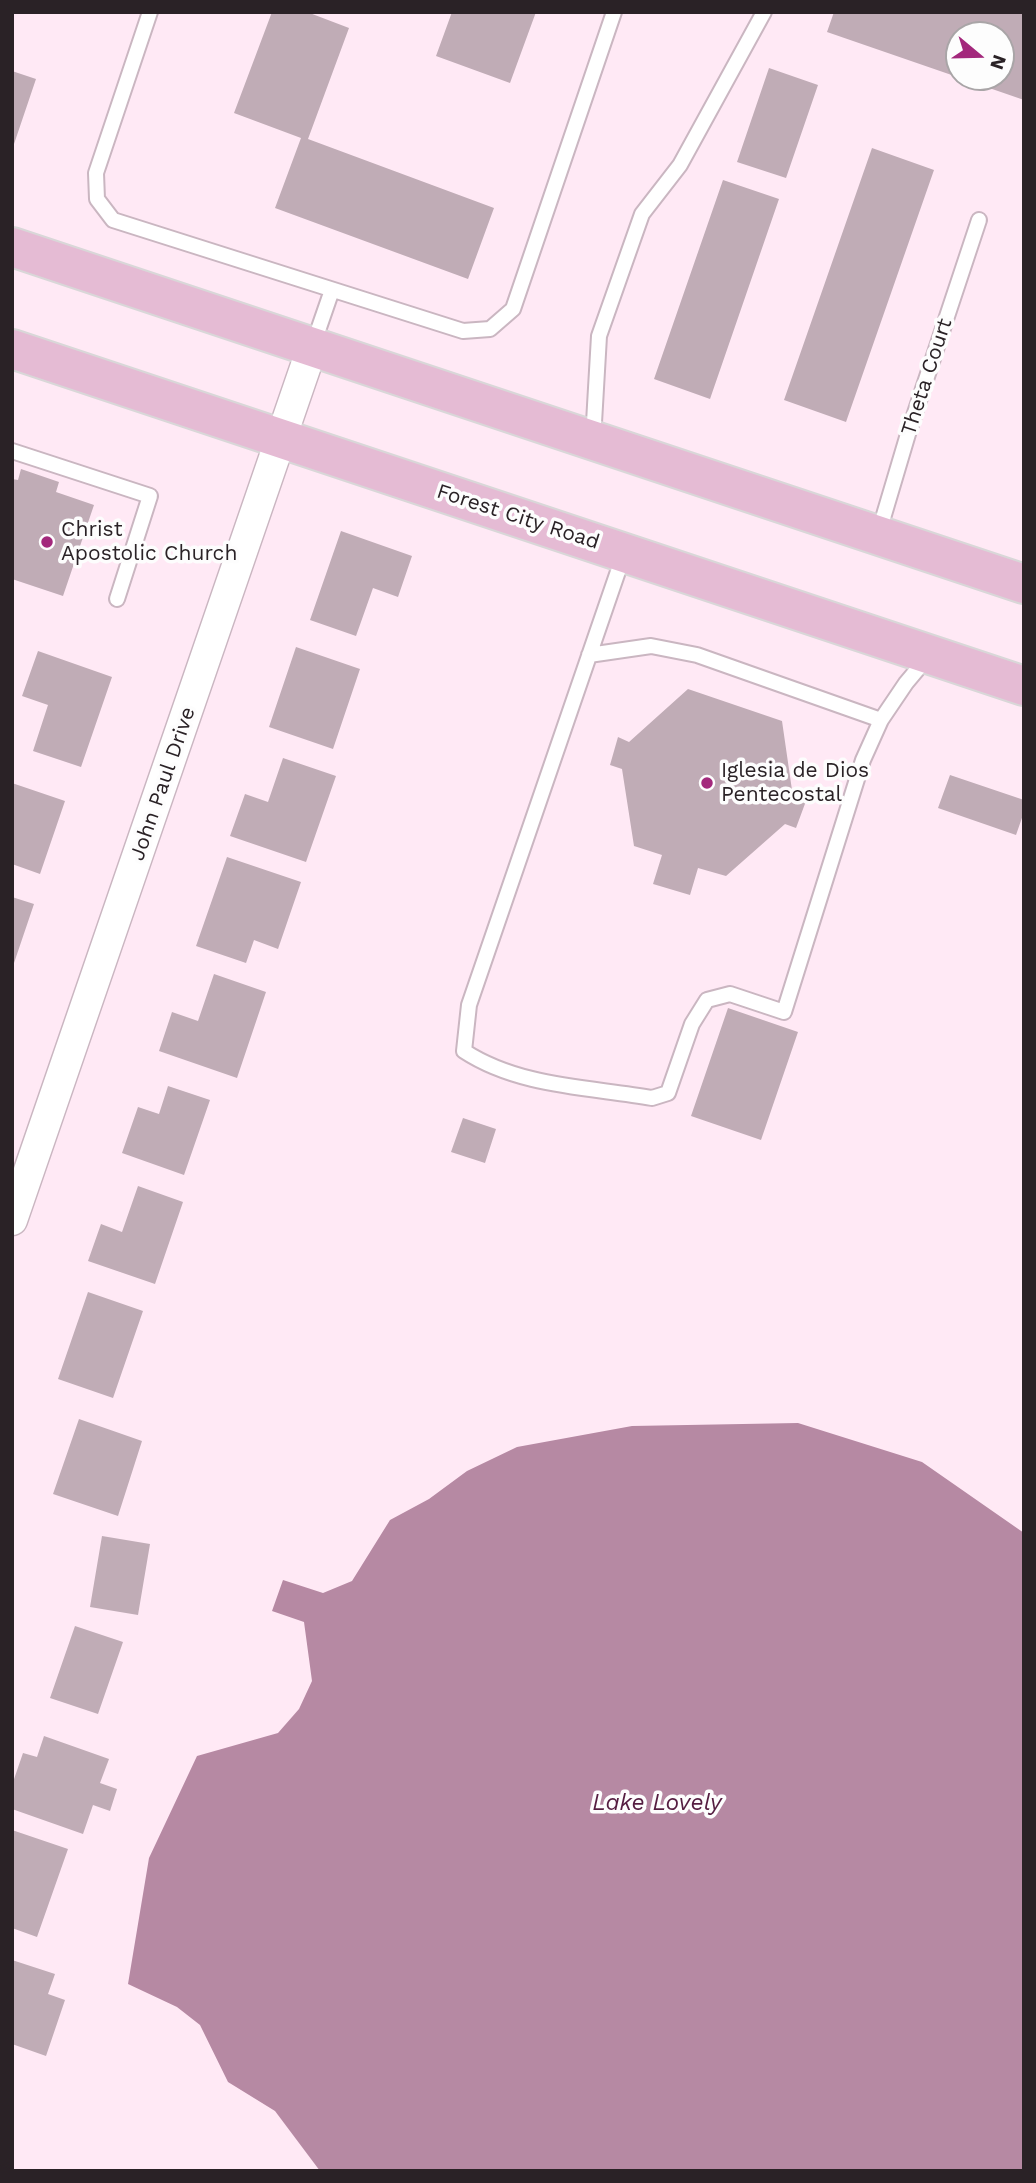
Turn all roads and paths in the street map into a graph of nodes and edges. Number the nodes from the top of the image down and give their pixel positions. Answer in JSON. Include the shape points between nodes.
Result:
{"nodes":[{"id":1,"x":150,"y":12,"type":"edge"},
{"id":2,"x":614,"y":12,"type":"edge"},
{"id":3,"x":764,"y":12,"type":"edge"},
{"id":4,"x":979,"y":220,"type":"dead end"},
{"id":5,"x":12,"y":247,"type":"edge"},
{"id":6,"x":332,"y":290,"type":"junction"},
{"id":7,"x":312,"y":348,"type":"junction"},
{"id":8,"x":12,"y":349,"type":"edge"},
{"id":9,"x":282,"y":438,"type":"junction"},
{"id":10,"x":593,"y":441,"type":"junction"},
{"id":11,"x":12,"y":451,"type":"edge"},
{"id":12,"x":878,"y":536,"type":"junction"},
{"id":13,"x":624,"y":553,"type":"junction"},
{"id":14,"x":1024,"y":584,"type":"edge"},
{"id":15,"x":117,"y":599,"type":"dead end"},
{"id":16,"x":589,"y":655,"type":"junction"},
{"id":17,"x":930,"y":655,"type":"junction"},
{"id":18,"x":1024,"y":686,"type":"edge"},
{"id":19,"x":881,"y":720,"type":"junction"},
{"id":20,"x":12,"y":1220,"type":"edge"}],
"edges":[{"from":1,"to":6,"type":"lane","via":[[96,173],[97,199],[113,220]]},
{"from":2,"to":6,"type":"lane","via":[[513,309],[490,330],[463,331]]},
{"from":3,"to":10,"type":"lane","via":[[681,165],[642,214],[600,337]]},
{"from":4,"to":12,"type":"lane","name":"Theta Court"},
{"from":5,"to":7,"type":"main road"},
{"from":6,"to":7,"type":"lane"},
{"from":7,"to":9,"type":"street","name":"John Paul Drive"},
{"from":7,"to":10,"type":"main road"},
{"from":8,"to":9,"type":"main road","name":"Forest City Road"},
{"from":9,"to":13,"type":"main road","name":"Forest City Road"},
{"from":9,"to":20,"type":"street","name":"John Paul Drive"},
{"from":10,"to":12,"type":"main road"},
{"from":11,"to":15,"type":"lane","via":[[150,496]]},
{"from":12,"to":14,"type":"main road"},
{"from":13,"to":16,"type":"lane"},
{"from":13,"to":17,"type":"main road","name":"Forest City Road"},
{"from":16,"to":19,"type":"lane","via":[[651,646],[697,655]]},
{"from":16,"to":19,"type":"lane","via":[[468,1005],[464,1051],[517,1077],[652,1098],[668,1093],[692,1024],[707,1000],[730,994],[784,1012],[863,760]]},
{"from":17,"to":18,"type":"main road","name":"Forest City Road"},
{"from":17,"to":19,"type":"lane"}]}
